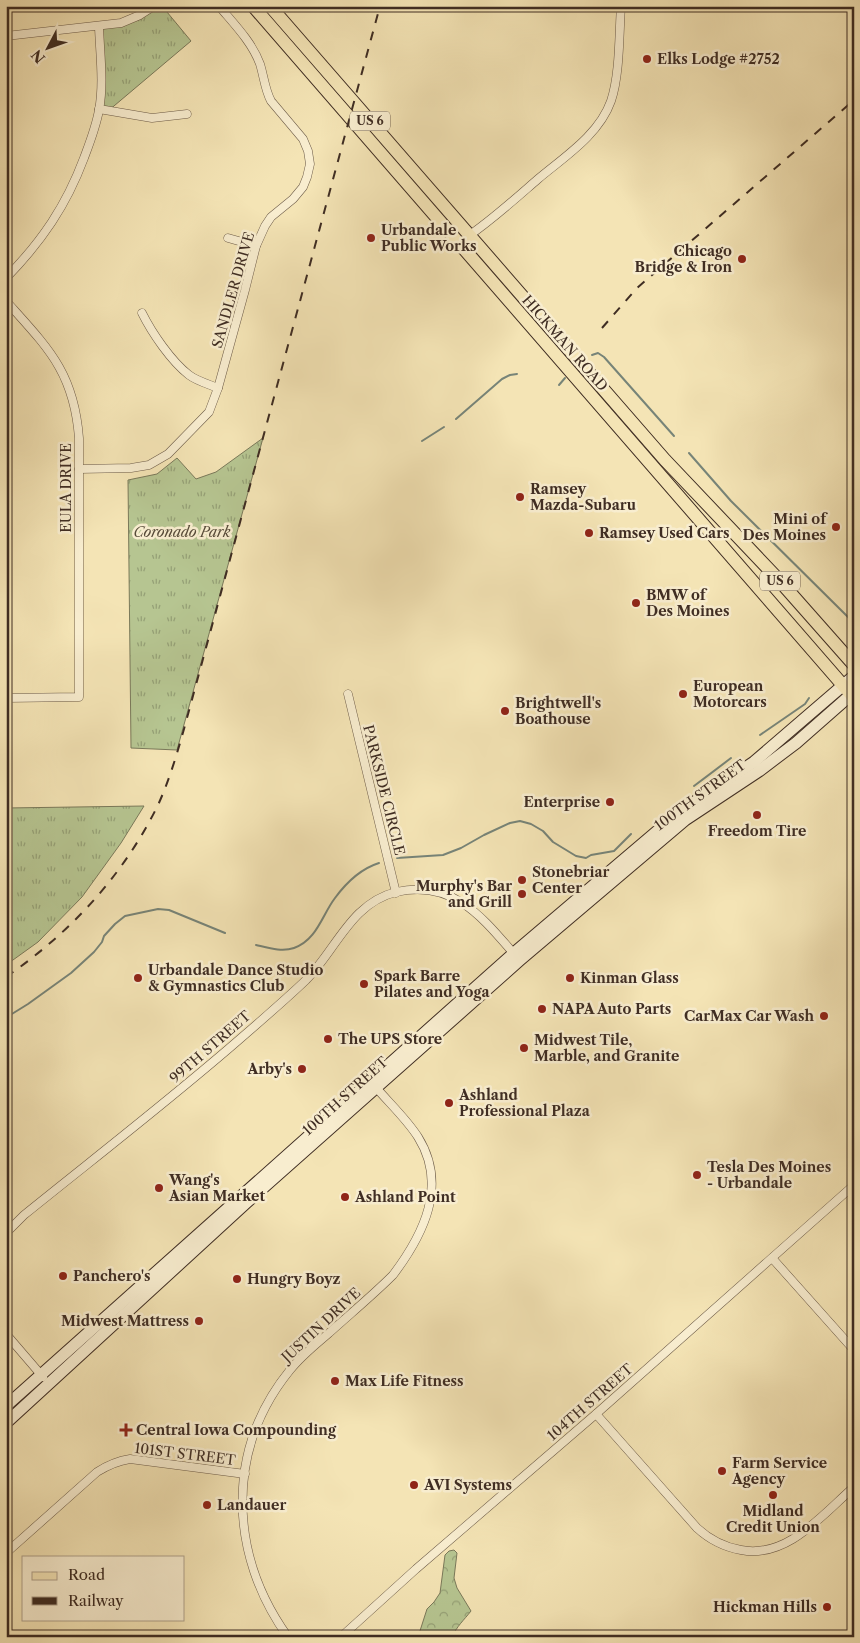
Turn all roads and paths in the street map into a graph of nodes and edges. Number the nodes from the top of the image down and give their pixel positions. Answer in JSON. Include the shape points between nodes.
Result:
{"nodes":[{"id":1,"x":154,"y":6,"type":"edge"},
{"id":2,"x":219,"y":6,"type":"edge"},
{"id":3,"x":253,"y":6,"type":"edge"},
{"id":4,"x":270,"y":6,"type":"edge"},
{"id":5,"x":621,"y":6,"type":"edge"},
{"id":6,"x":99,"y":27,"type":"junction"},
{"id":7,"x":6,"y":36,"type":"edge"},
{"id":8,"x":99,"y":109,"type":"junction"},
{"id":9,"x":187,"y":114,"type":"dead end"},
{"id":10,"x":228,"y":238,"type":"dead end"},
{"id":11,"x":464,"y":239,"type":"junction"},
{"id":12,"x":256,"y":246,"type":"junction"},
{"id":13,"x":6,"y":278,"type":"edge"},
{"id":14,"x":6,"y":301,"type":"edge"},
{"id":15,"x":142,"y":313,"type":"dead end"},
{"id":16,"x":218,"y":388,"type":"junction"},
{"id":17,"x":79,"y":468,"type":"junction"},
{"id":18,"x":854,"y":665,"type":"edge"},
{"id":19,"x":854,"y":676,"type":"edge"},
{"id":20,"x":850,"y":693,"type":"edge"},
{"id":21,"x":348,"y":694,"type":"dead end"},
{"id":22,"x":6,"y":698,"type":"edge"},
{"id":23,"x":396,"y":892,"type":"junction"},
{"id":24,"x":517,"y":957,"type":"junction"},
{"id":25,"x":373,"y":1084,"type":"junction"},
{"id":26,"x":854,"y":1185,"type":"edge"},
{"id":27,"x":6,"y":1233,"type":"edge"},
{"id":28,"x":772,"y":1258,"type":"junction"},
{"id":29,"x":6,"y":1334,"type":"edge"},
{"id":30,"x":854,"y":1350,"type":"edge"},
{"id":31,"x":42,"y":1375,"type":"junction"},
{"id":32,"x":50,"y":1384,"type":"junction"},
{"id":33,"x":6,"y":1406,"type":"edge"},
{"id":34,"x":596,"y":1414,"type":"junction"},
{"id":35,"x":6,"y":1423,"type":"edge"},
{"id":36,"x":245,"y":1474,"type":"junction"},
{"id":37,"x":854,"y":1487,"type":"edge"},
{"id":38,"x":6,"y":1553,"type":"edge"},
{"id":39,"x":288,"y":1637,"type":"edge"},
{"id":40,"x":340,"y":1637,"type":"edge"}],
"edges":[{"from":1,"to":6,"type":"street","via":[[131,20]]},
{"from":2,"to":12,"type":"street","name":"SANDLER DRIVE","via":[[249,44],[271,101],[303,139],[308,151],[310,164],[303,187],[271,217]]},
{"from":3,"to":11,"type":"main road","name":"HICKMAN ROAD","number":"US 6"},
{"from":4,"to":11,"type":"main road","name":"HICKMAN ROAD","number":"US 6"},
{"from":5,"to":11,"type":"street","via":[[615,86],[602,120],[585,139]]},
{"from":6,"to":7,"type":"street"},
{"from":6,"to":8,"type":"street"},
{"from":8,"to":9,"type":"street","via":[[152,118]]},
{"from":8,"to":13,"type":"street","via":[[92,138],[62,206],[46,233]]},
{"from":10,"to":12,"type":"street"},
{"from":11,"to":18,"type":"main road","name":"HICKMAN ROAD","number":"US 6"},
{"from":11,"to":20,"type":"main road","name":"HICKMAN ROAD","number":"US 6"},
{"from":12,"to":16,"type":"street","name":"SANDLER DRIVE"},
{"from":14,"to":17,"type":"street","name":"EULA DRIVE","via":[[45,345],[70,389],[78,422]]},
{"from":15,"to":16,"type":"street","via":[[151,332],[183,369]]},
{"from":16,"to":17,"type":"street","name":"SANDLER DRIVE","via":[[209,412],[159,461],[138,468]]},
{"from":17,"to":22,"type":"street","name":"EULA DRIVE","via":[[79,697]]},
{"from":19,"to":20,"type":"main road","name":"100TH STREET"},
{"from":20,"to":24,"type":"main road","name":"100TH STREET","via":[[681,811]]},
{"from":21,"to":23,"type":"street","name":"PARKSIDE CIRCLE"},
{"from":23,"to":24,"type":"street","name":"99TH STREET","via":[[434,891],[456,898],[479,914]]},
{"from":23,"to":27,"type":"street","name":"99TH STREET","via":[[364,908],[294,992],[192,1080],[24,1214]]},
{"from":24,"to":25,"type":"main road","name":"100TH STREET"},
{"from":25,"to":31,"type":"main road","name":"100TH STREET"},
{"from":25,"to":32,"type":"main road","name":"100TH STREET"},
{"from":25,"to":36,"type":"street","name":"JUSTIN DRIVE","via":[[417,1135],[428,1157],[432,1192],[427,1216],[393,1274],[306,1353],[278,1385],[258,1423]]},
{"from":26,"to":28,"type":"street","name":"104TH STREET"},
{"from":28,"to":30,"type":"street"},
{"from":28,"to":34,"type":"street","name":"104TH STREET"},
{"from":29,"to":31,"type":"street"},
{"from":31,"to":32,"type":"street"},
{"from":31,"to":33,"type":"main road","name":"100TH STREET"},
{"from":32,"to":35,"type":"main road","name":"100TH STREET"},
{"from":34,"to":37,"type":"street","via":[[704,1534],[731,1549],[764,1552],[792,1540]]},
{"from":34,"to":40,"type":"street","name":"104TH STREET"},
{"from":36,"to":38,"type":"street","name":"101ST STREET","via":[[130,1459],[119,1461],[97,1472]]},
{"from":36,"to":39,"type":"street","name":"JUSTIN DRIVE","via":[[243,1511],[249,1556],[266,1602]]}]}
